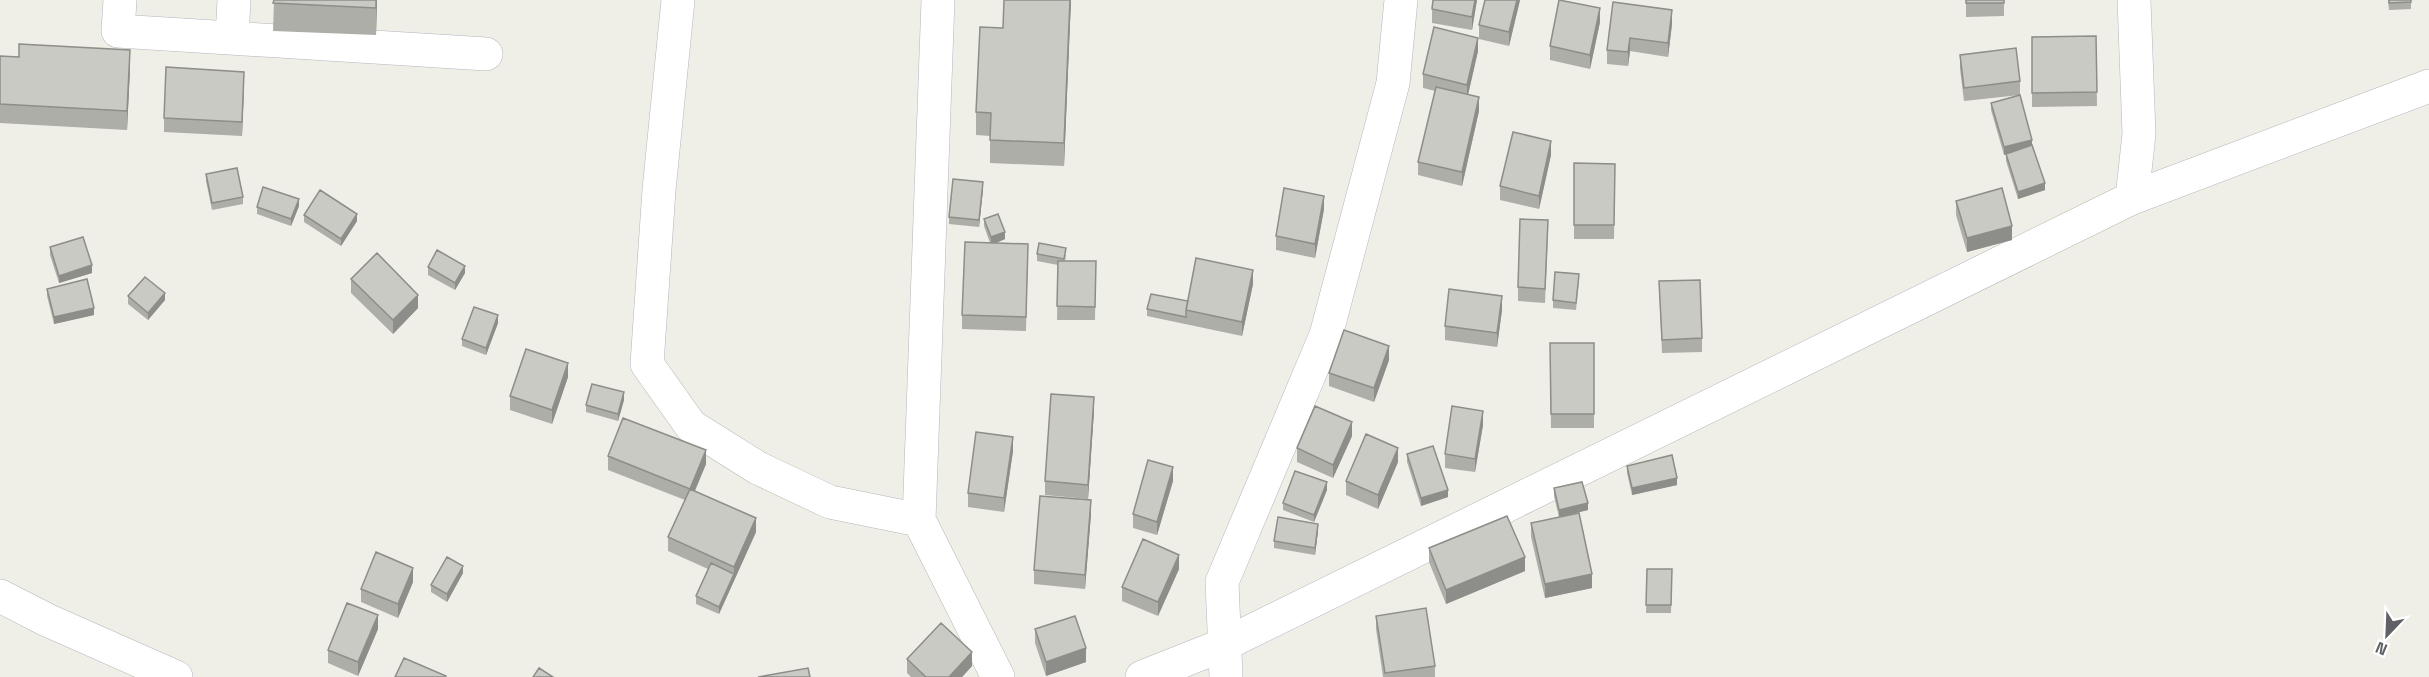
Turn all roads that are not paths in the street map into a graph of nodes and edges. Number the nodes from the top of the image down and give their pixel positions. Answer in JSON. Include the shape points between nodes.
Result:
{"nodes":[{"id":1,"x":120,"y":0,"type":"edge"},
{"id":2,"x":234,"y":0,"type":"edge"},
{"id":3,"x":678,"y":0,"type":"edge"},
{"id":4,"x":938,"y":0,"type":"edge"},
{"id":5,"x":1401,"y":0,"type":"edge"},
{"id":6,"x":2134,"y":0,"type":"edge"},
{"id":7,"x":232,"y":38,"type":"junction"},
{"id":8,"x":486,"y":54,"type":"dead end"},
{"id":9,"x":2429,"y":86,"type":"edge"},
{"id":10,"x":2132,"y":198,"type":"junction"},
{"id":11,"x":919,"y":520,"type":"junction"},
{"id":12,"x":0,"y":596,"type":"edge"},
{"id":13,"x":1223,"y":645,"type":"junction"},
{"id":14,"x":176,"y":677,"type":"edge"},
{"id":15,"x":998,"y":677,"type":"edge"},
{"id":16,"x":1142,"y":677,"type":"edge"},
{"id":17,"x":1226,"y":677,"type":"edge"}],
"edges":[{"from":1,"to":7,"type":"street","via":[[118,31]]},
{"from":2,"to":7,"type":"street"},
{"from":3,"to":11,"type":"street","via":[[647,364],[691,426],[758,468],[830,502]]},
{"from":4,"to":11,"type":"street"},
{"from":5,"to":13,"type":"street","via":[[1393,83],[1326,335],[1222,582]]},
{"from":6,"to":10,"type":"street","via":[[2139,134]]},
{"from":7,"to":8,"type":"street"},
{"from":9,"to":10,"type":"street"},
{"from":10,"to":13,"type":"street"},
{"from":11,"to":15,"type":"street"},
{"from":12,"to":14,"type":"street"},
{"from":13,"to":16,"type":"street"},
{"from":13,"to":17,"type":"street"}]}
